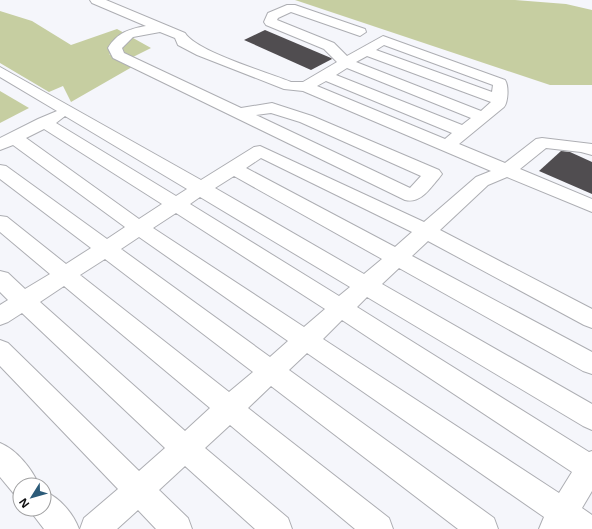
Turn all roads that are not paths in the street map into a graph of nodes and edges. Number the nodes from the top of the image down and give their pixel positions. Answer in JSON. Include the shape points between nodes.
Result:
{"nodes":[{"id":1,"x":96,"y":0,"type":"edge"},
{"id":2,"x":138,"y":18,"type":"junction"},
{"id":3,"x":160,"y":28,"type":"junction"},
{"id":4,"x":360,"y":32,"type":"dead end"},
{"id":5,"x":130,"y":33,"type":"junction"},
{"id":6,"x":346,"y":63,"type":"junction"},
{"id":7,"x":0,"y":70,"type":"edge"},
{"id":8,"x":326,"y":76,"type":"junction"},
{"id":9,"x":289,"y":86,"type":"junction"},
{"id":10,"x":306,"y":87,"type":"junction"},
{"id":11,"x":68,"y":111,"type":"junction"},
{"id":12,"x":239,"y":113,"type":"junction"},
{"id":13,"x":483,"y":117,"type":"junction"},
{"id":14,"x":44,"y":122,"type":"junction"},
{"id":15,"x":464,"y":132,"type":"junction"},
{"id":16,"x":7,"y":142,"type":"edge"},
{"id":17,"x":446,"y":146,"type":"junction"},
{"id":18,"x":592,"y":150,"type":"edge"},
{"id":19,"x":233,"y":168,"type":"junction"},
{"id":20,"x":0,"y":170,"type":"edge"},
{"id":21,"x":508,"y":170,"type":"junction"},
{"id":22,"x":201,"y":188,"type":"junction"},
{"id":23,"x":176,"y":204,"type":"junction"},
{"id":24,"x":592,"y":206,"type":"edge"},
{"id":25,"x":0,"y":222,"type":"edge"},
{"id":26,"x":139,"y":228,"type":"junction"},
{"id":27,"x":426,"y":231,"type":"junction"},
{"id":28,"x":107,"y":248,"type":"junction"},
{"id":29,"x":398,"y":256,"type":"junction"},
{"id":30,"x":66,"y":274,"type":"junction"},
{"id":31,"x":0,"y":279,"type":"edge"},
{"id":32,"x":366,"y":285,"type":"junction"},
{"id":33,"x":24,"y":301,"type":"junction"},
{"id":34,"x":341,"y":308,"type":"junction"},
{"id":35,"x":0,"y":316,"type":"edge"},
{"id":36,"x":592,"y":319,"type":"edge"},
{"id":37,"x":306,"y":339,"type":"junction"},
{"id":38,"x":0,"y":350,"type":"edge"},
{"id":39,"x":592,"y":364,"type":"edge"},
{"id":40,"x":271,"y":370,"type":"junction"},
{"id":41,"x":228,"y":409,"type":"junction"},
{"id":42,"x":592,"y":418,"type":"edge"},
{"id":43,"x":185,"y":448,"type":"junction"},
{"id":44,"x":0,"y":456,"type":"edge"},
{"id":45,"x":591,"y":467,"type":"edge"},
{"id":46,"x":18,"y":477,"type":"edge"},
{"id":47,"x":138,"y":490,"type":"junction"},
{"id":48,"x":52,"y":515,"type":"edge"},
{"id":49,"x":559,"y":521,"type":"edge"},
{"id":50,"x":64,"y":529,"type":"edge"},
{"id":51,"x":94,"y":529,"type":"edge"},
{"id":52,"x":177,"y":529,"type":"edge"},
{"id":53,"x":277,"y":529,"type":"edge"},
{"id":54,"x":378,"y":529,"type":"edge"},
{"id":55,"x":483,"y":529,"type":"edge"},
{"id":56,"x":587,"y":529,"type":"edge"}],
"edges":[{"from":1,"to":2,"type":"street"},
{"from":2,"to":3,"type":"street"},
{"from":2,"to":5,"type":"street"},
{"from":3,"to":5,"type":"street"},
{"from":3,"to":9,"type":"street","via":[[180,36],[183,42],[202,52]]},
{"from":4,"to":6,"type":"street","via":[[291,8],[272,16],[270,22],[329,46]]},
{"from":5,"to":12,"type":"street","via":[[118,41],[115,48],[118,55]]},
{"from":6,"to":8,"type":"street"},
{"from":6,"to":13,"type":"street"},
{"from":6,"to":13,"type":"street","via":[[383,40],[500,83],[499,104]]},
{"from":7,"to":11,"type":"street"},
{"from":8,"to":10,"type":"street"},
{"from":8,"to":15,"type":"street"},
{"from":9,"to":10,"type":"street"},
{"from":9,"to":12,"type":"street"},
{"from":10,"to":17,"type":"street"},
{"from":11,"to":14,"type":"street"},
{"from":11,"to":22,"type":"street"},
{"from":12,"to":12,"type":"street","via":[[412,196],[433,174],[306,119],[272,108]]},
{"from":13,"to":15,"type":"street"},
{"from":14,"to":16,"type":"street"},
{"from":14,"to":23,"type":"street"},
{"from":15,"to":17,"type":"street"},
{"from":16,"to":26,"type":"street"},
{"from":17,"to":21,"type":"street"},
{"from":18,"to":21,"type":"street","via":[[542,143]]},
{"from":19,"to":22,"type":"street"},
{"from":19,"to":27,"type":"street","via":[[260,151]]},
{"from":19,"to":29,"type":"street"},
{"from":20,"to":28,"type":"street"},
{"from":21,"to":24,"type":"street"},
{"from":21,"to":27,"type":"street","via":[[482,181]]},
{"from":22,"to":23,"type":"street"},
{"from":22,"to":32,"type":"street"},
{"from":23,"to":26,"type":"street"},
{"from":23,"to":34,"type":"street"},
{"from":25,"to":30,"type":"street"},
{"from":26,"to":28,"type":"street"},
{"from":26,"to":37,"type":"street"},
{"from":27,"to":29,"type":"street"},
{"from":27,"to":36,"type":"street"},
{"from":28,"to":30,"type":"street"},
{"from":28,"to":40,"type":"street"},
{"from":29,"to":32,"type":"street"},
{"from":29,"to":39,"type":"street"},
{"from":30,"to":33,"type":"street"},
{"from":30,"to":41,"type":"street"},
{"from":31,"to":33,"type":"street"},
{"from":32,"to":34,"type":"street"},
{"from":32,"to":42,"type":"street"},
{"from":33,"to":35,"type":"street"},
{"from":33,"to":43,"type":"street"},
{"from":34,"to":37,"type":"street"},
{"from":34,"to":45,"type":"street"},
{"from":37,"to":40,"type":"street"},
{"from":37,"to":49,"type":"street"},
{"from":38,"to":47,"type":"street"},
{"from":40,"to":41,"type":"street"},
{"from":40,"to":55,"type":"street"},
{"from":41,"to":43,"type":"street"},
{"from":41,"to":54,"type":"street"},
{"from":43,"to":47,"type":"street"},
{"from":43,"to":53,"type":"street"},
{"from":44,"to":46,"type":"street"},
{"from":45,"to":49,"type":"street"},
{"from":47,"to":51,"type":"street"},
{"from":47,"to":52,"type":"street"},
{"from":48,"to":50,"type":"street"},
{"from":49,"to":56,"type":"street"}]}
